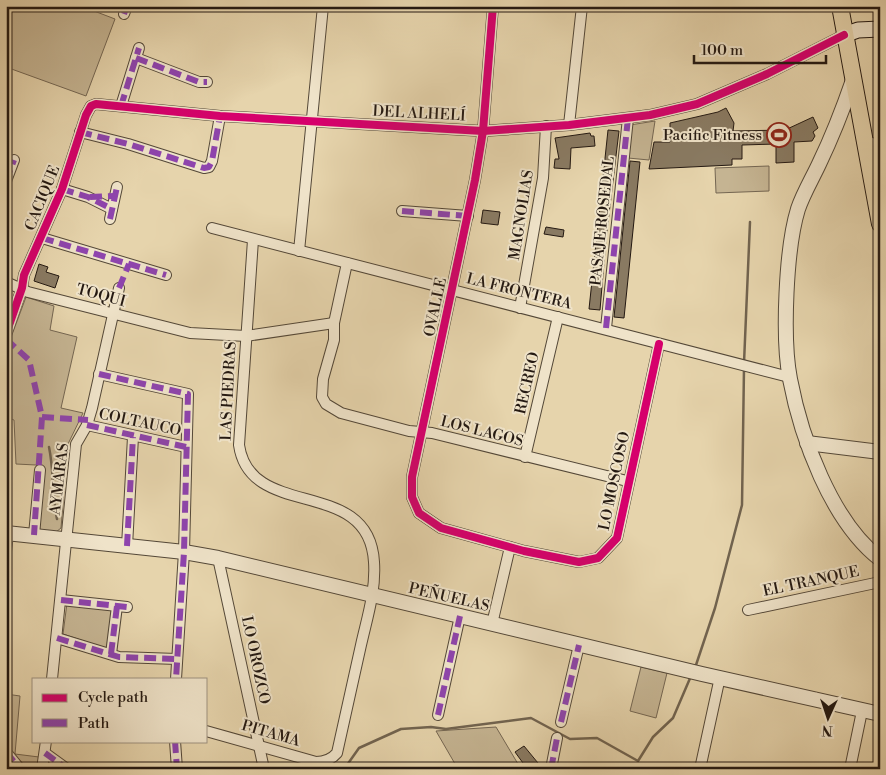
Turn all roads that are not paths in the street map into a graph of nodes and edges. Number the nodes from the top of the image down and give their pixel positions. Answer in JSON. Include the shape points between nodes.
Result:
{"nodes":[{"id":1,"x":323,"y":6,"type":"edge"},
{"id":2,"x":493,"y":6,"type":"edge"},
{"id":3,"x":582,"y":6,"type":"edge"},
{"id":4,"x":840,"y":6,"type":"edge"},
{"id":5,"x":846,"y":6,"type":"edge"},
{"id":6,"x":880,"y":29,"type":"edge"},
{"id":7,"x":847,"y":34,"type":"junction"},
{"id":8,"x":151,"y":64,"type":"junction"},
{"id":9,"x":131,"y":73,"type":"junction"},
{"id":10,"x":853,"y":80,"type":"junction"},
{"id":11,"x":207,"y":82,"type":"dead end"},
{"id":12,"x":96,"y":104,"type":"joint"},
{"id":13,"x":121,"y":106,"type":"junction"},
{"id":14,"x":220,"y":116,"type":"junction"},
{"id":15,"x":628,"y":118,"type":"junction"},
{"id":16,"x":311,"y":121,"type":"junction"},
{"id":17,"x":569,"y":125,"type":"junction"},
{"id":18,"x":546,"y":126,"type":"junction"},
{"id":19,"x":483,"y":130,"type":"junction"},
{"id":20,"x":80,"y":132,"type":"junction"},
{"id":21,"x":876,"y":144,"type":"edge"},
{"id":22,"x":11,"y":164,"type":"edge"},
{"id":23,"x":6,"y":181,"type":"edge"},
{"id":24,"x":880,"y":185,"type":"edge"},
{"id":25,"x":62,"y":189,"type":"junction"},
{"id":26,"x":88,"y":197,"type":"junction"},
{"id":27,"x":402,"y":211,"type":"dead end"},
{"id":28,"x":468,"y":216,"type":"junction"},
{"id":29,"x":880,"y":224,"type":"edge"},
{"id":30,"x":212,"y":228,"type":"dead end"},
{"id":31,"x":42,"y":238,"type":"junction"},
{"id":32,"x":253,"y":240,"type":"junction"},
{"id":33,"x":299,"y":251,"type":"junction"},
{"id":34,"x":347,"y":263,"type":"junction"},
{"id":35,"x":166,"y":275,"type":"dead end"},
{"id":36,"x":6,"y":282,"type":"edge"},
{"id":37,"x":22,"y":288,"type":"junction"},
{"id":38,"x":119,"y":288,"type":"dead end"},
{"id":39,"x":452,"y":290,"type":"junction"},
{"id":40,"x":520,"y":308,"type":"junction"},
{"id":41,"x":112,"y":314,"type":"junction"},
{"id":42,"x":558,"y":317,"type":"junction"},
{"id":43,"x":334,"y":323,"type":"junction"},
{"id":44,"x":606,"y":328,"type":"junction"},
{"id":45,"x":6,"y":334,"type":"edge"},
{"id":46,"x":246,"y":336,"type":"junction"},
{"id":47,"x":658,"y":344,"type":"junction"},
{"id":48,"x":99,"y":374,"type":"junction"},
{"id":49,"x":789,"y":377,"type":"junction"},
{"id":50,"x":87,"y":425,"type":"junction"},
{"id":51,"x":421,"y":433,"type":"junction"},
{"id":52,"x":133,"y":436,"type":"junction"},
{"id":53,"x":807,"y":443,"type":"junction"},
{"id":54,"x":186,"y":447,"type":"junction"},
{"id":55,"x":880,"y":452,"type":"edge"},
{"id":56,"x":525,"y":457,"type":"junction"},
{"id":57,"x":40,"y":470,"type":"dead end"},
{"id":58,"x":627,"y":481,"type":"junction"},
{"id":59,"x":7,"y":533,"type":"edge"},
{"id":60,"x":34,"y":536,"type":"junction"},
{"id":61,"x":67,"y":540,"type":"junction"},
{"id":62,"x":128,"y":546,"type":"junction"},
{"id":63,"x":510,"y":548,"type":"junction"},
{"id":64,"x":6,"y":551,"type":"edge"},
{"id":65,"x":184,"y":552,"type":"junction"},
{"id":66,"x":218,"y":558,"type":"junction"},
{"id":67,"x":880,"y":559,"type":"edge"},
{"id":68,"x":880,"y":582,"type":"edge"},
{"id":69,"x":372,"y":595,"type":"junction"},
{"id":70,"x":60,"y":600,"type":"junction"},
{"id":71,"x":748,"y":610,"type":"dead end"},
{"id":72,"x":460,"y":616,"type":"junction"},
{"id":73,"x":492,"y":624,"type":"junction"},
{"id":74,"x":57,"y":638,"type":"junction"},
{"id":75,"x":579,"y":645,"type":"junction"},
{"id":76,"x":111,"y":654,"type":"junction"},
{"id":77,"x":177,"y":659,"type":"junction"},
{"id":78,"x":720,"y":677,"type":"junction"},
{"id":79,"x":52,"y":678,"type":"edge"},
{"id":80,"x":176,"y":678,"type":"edge"},
{"id":81,"x":862,"y":711,"type":"junction"},
{"id":82,"x":880,"y":714,"type":"edge"},
{"id":83,"x":438,"y":715,"type":"dead end"},
{"id":84,"x":561,"y":722,"type":"dead end"},
{"id":85,"x":208,"y":731,"type":"edge"},
{"id":86,"x":557,"y":738,"type":"dead end"},
{"id":87,"x":46,"y":742,"type":"edge"},
{"id":88,"x":175,"y":742,"type":"edge"},
{"id":89,"x":259,"y":744,"type":"junction"},
{"id":90,"x":6,"y":752,"type":"edge"},
{"id":91,"x":45,"y":753,"type":"junction"},
{"id":92,"x":328,"y":760,"type":"joint"},
{"id":93,"x":6,"y":764,"type":"edge"},
{"id":94,"x":10,"y":769,"type":"edge"},
{"id":95,"x":20,"y":769,"type":"edge"},
{"id":96,"x":42,"y":769,"type":"edge"},
{"id":97,"x":67,"y":769,"type":"edge"},
{"id":98,"x":177,"y":769,"type":"edge"},
{"id":99,"x":264,"y":769,"type":"edge"},
{"id":100,"x":551,"y":769,"type":"edge"},
{"id":101,"x":700,"y":769,"type":"edge"},
{"id":102,"x":850,"y":769,"type":"edge"}],
"edges":[{"from":1,"to":16,"type":"street"},
{"from":2,"to":19,"type":"street","name":"OVALLE"},
{"from":3,"to":17,"type":"street"},
{"from":4,"to":7,"type":"main road"},
{"from":5,"to":7,"type":"main road"},
{"from":6,"to":7,"type":"main road"},
{"from":7,"to":10,"type":"main road"},
{"from":7,"to":15,"type":"street","name":"DEL ALHELÍ","via":[[697,104]]},
{"from":7,"to":21,"type":"main road"},
{"from":8,"to":9,"type":"street"},
{"from":8,"to":9,"type":"street","via":[[138,53]]},
{"from":8,"to":11,"type":"street"},
{"from":9,"to":13,"type":"street"},
{"from":10,"to":29,"type":"main road"},
{"from":10,"to":49,"type":"street","via":[[836,126],[798,208],[792,238],[788,309]]},
{"from":12,"to":13,"type":"street","name":"DEL ALHELÍ"},
{"from":12,"to":20,"type":"street","name":"CACIQUE","via":[[91,106]]},
{"from":13,"to":14,"type":"street","name":"DEL ALHELÍ"},
{"from":14,"to":16,"type":"street","name":"DEL ALHELÍ"},
{"from":14,"to":20,"type":"street","via":[[212,162],[204,168]]},
{"from":15,"to":17,"type":"street","name":"DEL ALHELÍ"},
{"from":15,"to":44,"type":"street","name":"PASAJE ROSEDAL"},
{"from":16,"to":19,"type":"street","name":"DEL ALHELÍ"},
{"from":16,"to":33,"type":"street"},
{"from":17,"to":18,"type":"street","name":"DEL ALHELÍ"},
{"from":18,"to":19,"type":"street","name":"DEL ALHELÍ"},
{"from":18,"to":40,"type":"street","name":"MAGNOLIAS","via":[[543,178]]},
{"from":19,"to":28,"type":"street","name":"OVALLE"},
{"from":20,"to":25,"type":"street","name":"CACIQUE"},
{"from":21,"to":24,"type":"main road"},
{"from":22,"to":23,"type":"street"},
{"from":25,"to":26,"type":"street"},
{"from":25,"to":31,"type":"street","name":"CACIQUE"},
{"from":26,"to":26,"type":"street","via":[[116,191],[111,214]]},
{"from":27,"to":28,"type":"street"},
{"from":28,"to":39,"type":"street","name":"OVALLE"},
{"from":30,"to":32,"type":"street","name":"LA FRONTERA"},
{"from":31,"to":35,"type":"street"},
{"from":31,"to":37,"type":"street","name":"CACIQUE","via":[[28,262]]},
{"from":32,"to":33,"type":"street","name":"LA FRONTERA"},
{"from":32,"to":46,"type":"street","name":"LAS PIEDRAS"},
{"from":33,"to":34,"type":"street","name":"LA FRONTERA"},
{"from":34,"to":39,"type":"street","name":"LA FRONTERA"},
{"from":34,"to":43,"type":"street","name":"LOS LAGOS"},
{"from":36,"to":37,"type":"street","name":"TOQUI"},
{"from":37,"to":41,"type":"street","name":"TOQUI"},
{"from":37,"to":45,"type":"street","name":"CACIQUE"},
{"from":38,"to":41,"type":"street","name":"AYMARAS"},
{"from":39,"to":40,"type":"street","name":"LA FRONTERA"},
{"from":39,"to":51,"type":"street","name":"OVALLE"},
{"from":40,"to":42,"type":"street","name":"LA FRONTERA"},
{"from":41,"to":46,"type":"street","name":"TOQUI","via":[[190,333]]},
{"from":41,"to":48,"type":"street","name":"AYMARAS"},
{"from":42,"to":44,"type":"street","name":"LA FRONTERA"},
{"from":42,"to":56,"type":"street","name":"RECREO"},
{"from":43,"to":46,"type":"street","name":"TOQUI"},
{"from":43,"to":51,"type":"street","name":"LOS LAGOS","via":[[334,340],[321,390],[326,404],[341,413]]},
{"from":44,"to":47,"type":"street","name":"LA FRONTERA"},
{"from":46,"to":69,"type":"street","name":"LAS PIEDRAS","via":[[239,445],[245,465],[266,486],[342,509],[353,518],[372,548]]},
{"from":47,"to":49,"type":"street","name":"LA FRONTERA"},
{"from":47,"to":58,"type":"street","name":"LO MOSCOSO"},
{"from":48,"to":50,"type":"street","name":"AYMARAS"},
{"from":48,"to":54,"type":"street","via":[[188,394]]},
{"from":49,"to":53,"type":"street"},
{"from":50,"to":52,"type":"street","name":"COLTAUCO"},
{"from":50,"to":61,"type":"street","name":"AYMARAS","via":[[76,444]]},
{"from":51,"to":56,"type":"street","name":"LOS LAGOS"},
{"from":51,"to":63,"type":"street","name":"OVALLE","via":[[411,486],[419,513],[441,528]]},
{"from":52,"to":54,"type":"street","name":"COLTAUCO"},
{"from":52,"to":62,"type":"street"},
{"from":53,"to":55,"type":"street"},
{"from":53,"to":67,"type":"street","via":[[844,517],[856,535]]},
{"from":54,"to":65,"type":"street"},
{"from":56,"to":58,"type":"street","name":"LOS LAGOS"},
{"from":57,"to":60,"type":"street"},
{"from":58,"to":63,"type":"street","name":"LO MOSCOSO","via":[[617,538],[598,558],[570,562]]},
{"from":59,"to":60,"type":"street","name":"PEÑUELAS"},
{"from":59,"to":64,"type":"street"},
{"from":60,"to":61,"type":"street","name":"PEÑUELAS"},
{"from":61,"to":62,"type":"street","name":"PEÑUELAS"},
{"from":61,"to":70,"type":"street","name":"AYMARAS"},
{"from":62,"to":65,"type":"street","name":"PEÑUELAS"},
{"from":63,"to":73,"type":"street"},
{"from":65,"to":66,"type":"street","name":"PEÑUELAS"},
{"from":65,"to":77,"type":"street"},
{"from":66,"to":69,"type":"street","name":"PEÑUELAS"},
{"from":66,"to":89,"type":"street","name":"LO OROZCO"},
{"from":68,"to":71,"type":"street","name":"EL TRANQUE"},
{"from":69,"to":72,"type":"street","name":"PEÑUELAS"},
{"from":69,"to":92,"type":"street","name":"LAS PIEDRAS","via":[[336,753]]},
{"from":70,"to":74,"type":"street","name":"AYMARAS"},
{"from":70,"to":76,"type":"street","via":[[122,607]]},
{"from":72,"to":73,"type":"street","name":"PEÑUELAS"},
{"from":72,"to":83,"type":"street"},
{"from":73,"to":75,"type":"street","name":"PEÑUELAS"},
{"from":74,"to":76,"type":"street"},
{"from":74,"to":79,"type":"street","name":"AYMARAS"},
{"from":75,"to":78,"type":"street","name":"PEÑUELAS"},
{"from":75,"to":84,"type":"street"},
{"from":76,"to":77,"type":"street"},
{"from":77,"to":80,"type":"street"},
{"from":78,"to":81,"type":"street","name":"PEÑUELAS"},
{"from":78,"to":101,"type":"street"},
{"from":81,"to":82,"type":"street","name":"PEÑUELAS"},
{"from":81,"to":102,"type":"street"},
{"from":85,"to":89,"type":"street","name":"PITAMA"},
{"from":86,"to":100,"type":"street"},
{"from":87,"to":91,"type":"street"},
{"from":88,"to":98,"type":"street"},
{"from":89,"to":92,"type":"street","name":"PITAMA","via":[[316,762]]},
{"from":89,"to":99,"type":"street","name":"LO OROZCO"},
{"from":90,"to":95,"type":"street"},
{"from":91,"to":96,"type":"street"},
{"from":91,"to":97,"type":"street"},
{"from":93,"to":94,"type":"street"}]}
